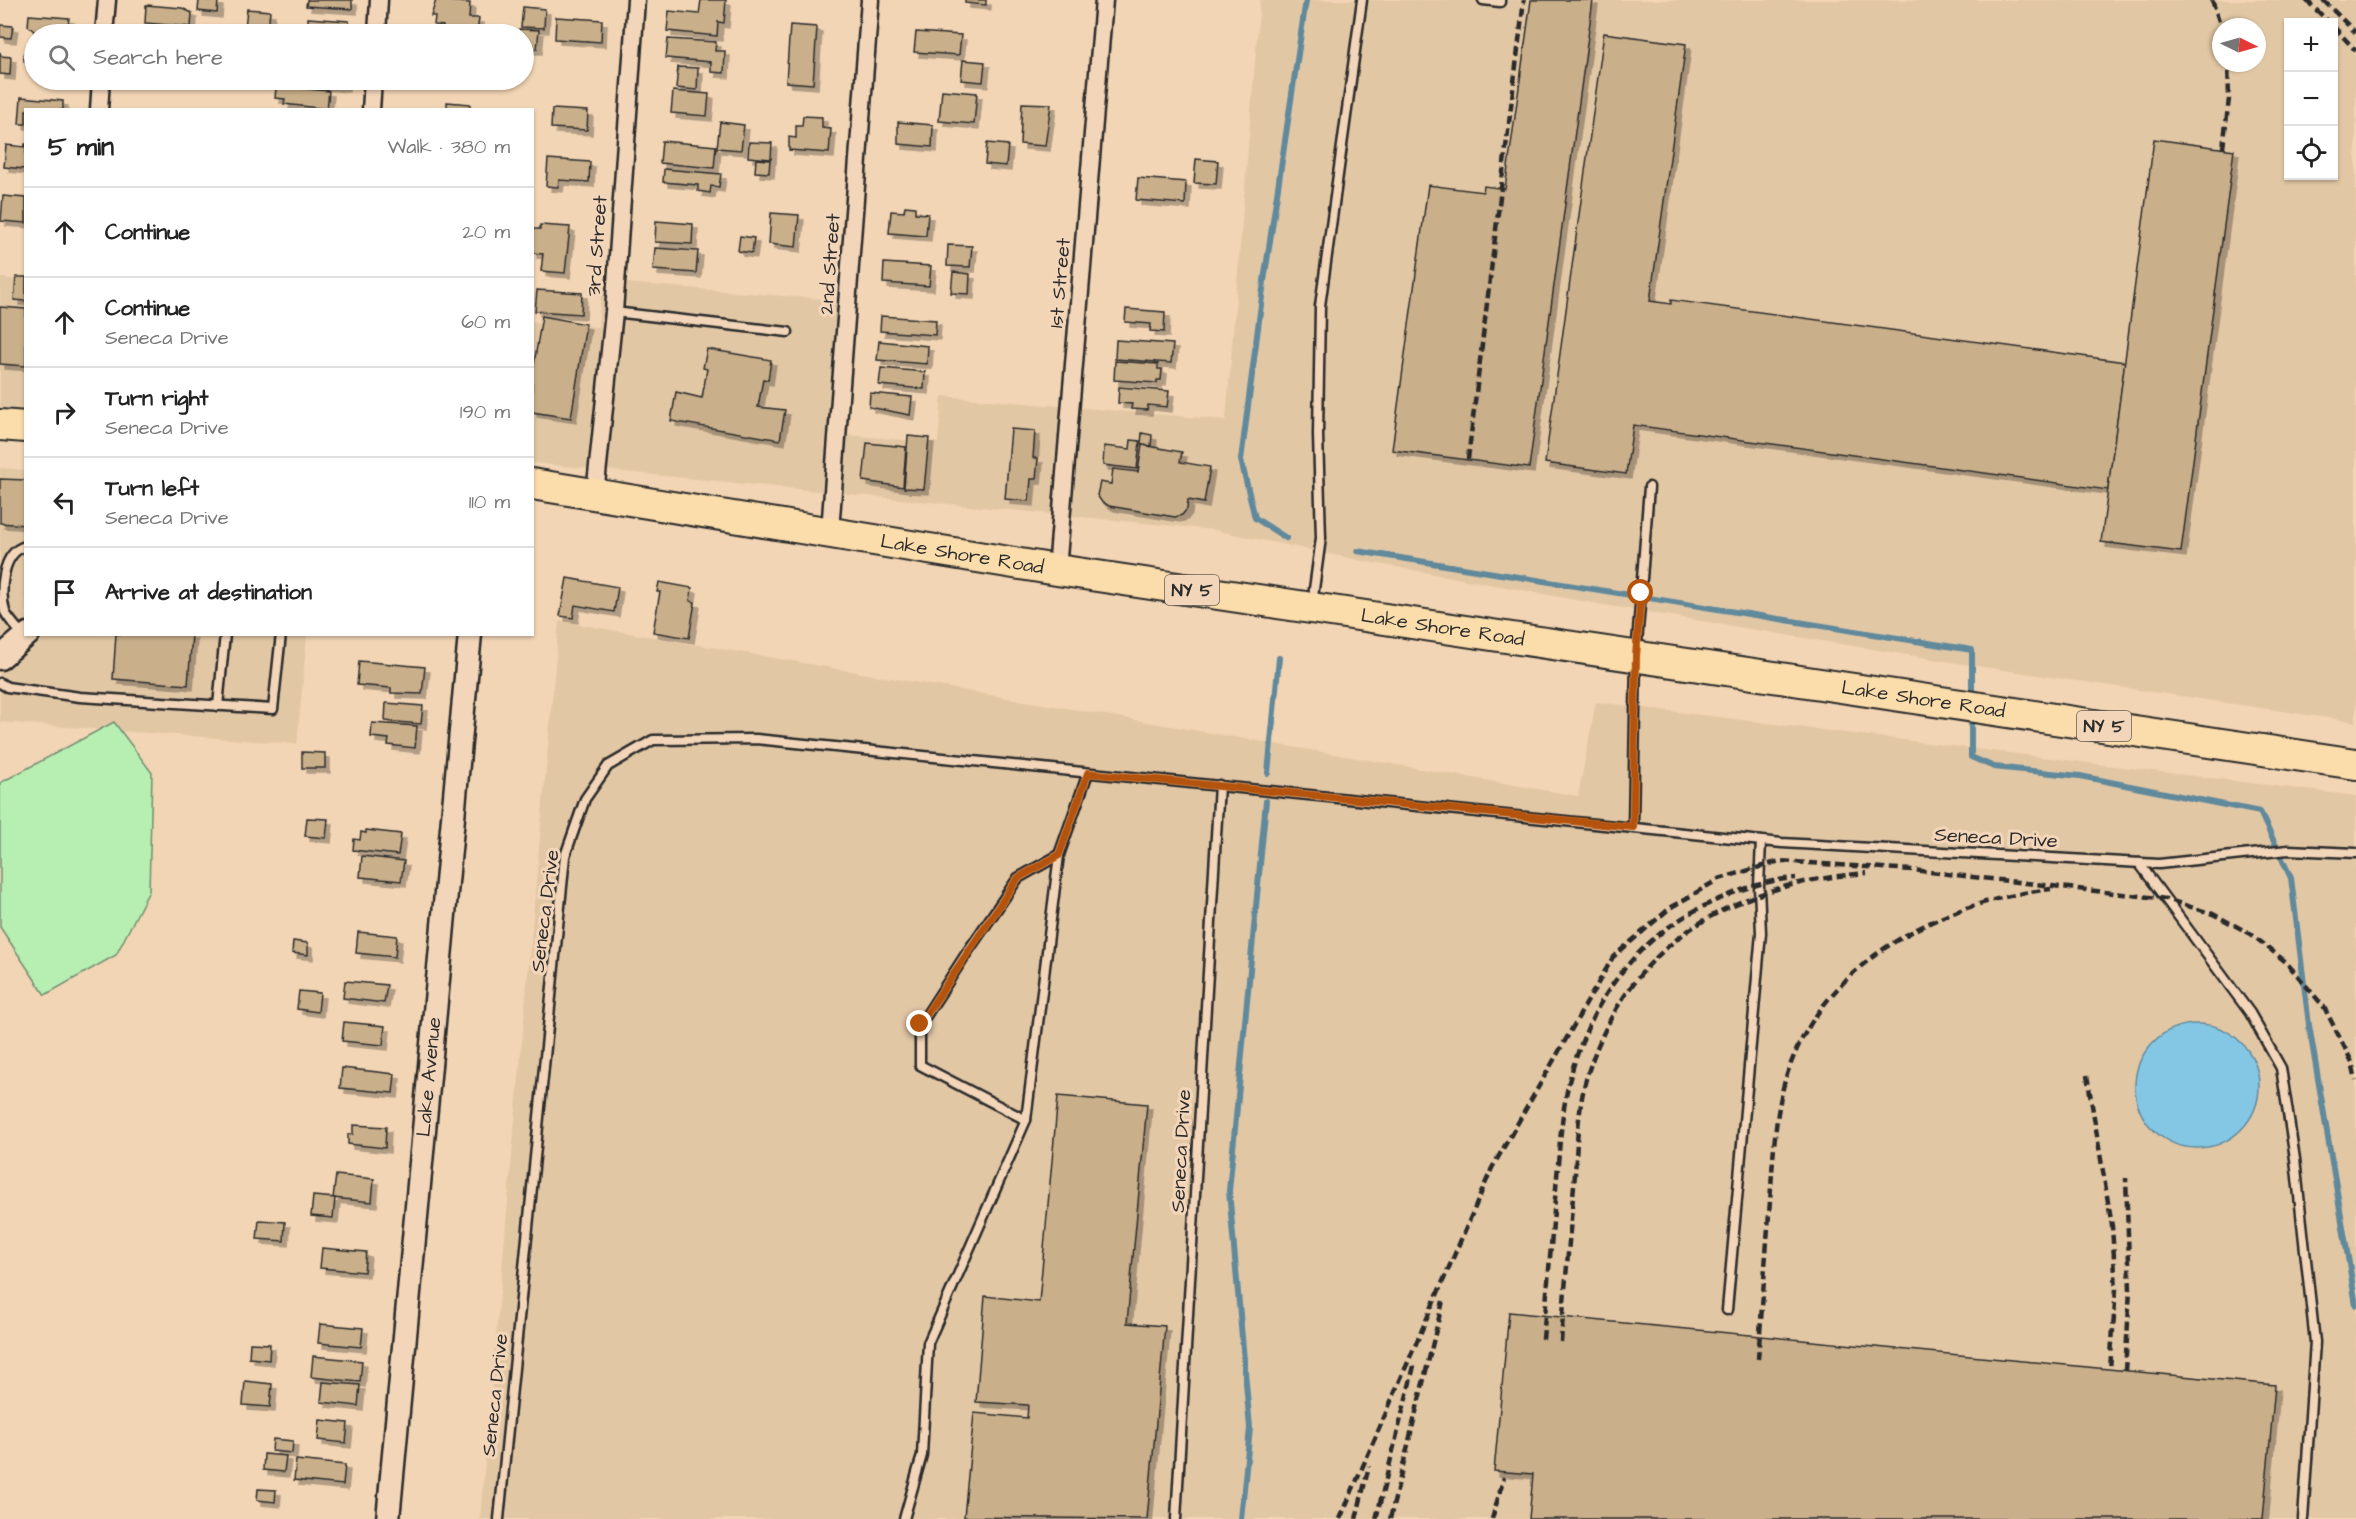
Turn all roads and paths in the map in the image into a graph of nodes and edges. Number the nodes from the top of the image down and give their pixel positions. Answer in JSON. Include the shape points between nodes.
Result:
{"nodes":[{"id":1,"x":107,"y":0,"type":"edge"},
{"id":2,"x":379,"y":0,"type":"edge"},
{"id":3,"x":636,"y":0,"type":"edge"},
{"id":4,"x":870,"y":0,"type":"edge"},
{"id":5,"x":1104,"y":0,"type":"edge"},
{"id":6,"x":1362,"y":0,"type":"edge"},
{"id":7,"x":1483,"y":0,"type":"edge"},
{"id":8,"x":1500,"y":0,"type":"edge"},
{"id":9,"x":105,"y":24,"type":"edge"},
{"id":10,"x":378,"y":24,"type":"edge"},
{"id":11,"x":100,"y":90,"type":"edge"},
{"id":12,"x":372,"y":90,"type":"edge"},
{"id":13,"x":99,"y":108,"type":"edge"},
{"id":14,"x":371,"y":108,"type":"edge"},
{"id":15,"x":614,"y":312,"type":"junction"},
{"id":16,"x":788,"y":332,"type":"dead end"},
{"id":17,"x":0,"y":425,"type":"edge"},
{"id":18,"x":24,"y":427,"type":"edge"},
{"id":19,"x":534,"y":484,"type":"edge"},
{"id":20,"x":1649,"y":488,"type":"dead end"},
{"id":21,"x":596,"y":494,"type":"junction"},
{"id":22,"x":830,"y":531,"type":"junction"},
{"id":23,"x":24,"y":546,"type":"edge"},
{"id":24,"x":1058,"y":570,"type":"junction"},
{"id":25,"x":1642,"y":579,"type":"dead end"},
{"id":26,"x":1641,"y":593,"type":"dead end"},
{"id":27,"x":1311,"y":608,"type":"junction"},
{"id":28,"x":225,"y":636,"type":"edge"},
{"id":29,"x":281,"y":636,"type":"edge"},
{"id":30,"x":470,"y":636,"type":"edge"},
{"id":31,"x":13,"y":644,"type":"edge"},
{"id":32,"x":1636,"y":656,"type":"junction"},
{"id":33,"x":0,"y":683,"type":"edge"},
{"id":34,"x":218,"y":706,"type":"junction"},
{"id":35,"x":2356,"y":764,"type":"edge"},
{"id":36,"x":1088,"y":773,"type":"junction"},
{"id":37,"x":1219,"y":785,"type":"junction"},
{"id":38,"x":1633,"y":827,"type":"junction"},
{"id":39,"x":1761,"y":841,"type":"junction"},
{"id":40,"x":2356,"y":854,"type":"edge"},
{"id":41,"x":1059,"y":855,"type":"junction"},
{"id":42,"x":2139,"y":863,"type":"junction"},
{"id":43,"x":1026,"y":1120,"type":"junction"},
{"id":44,"x":1727,"y":1310,"type":"dead end"},
{"id":45,"x":388,"y":1519,"type":"edge"},
{"id":46,"x":499,"y":1519,"type":"edge"},
{"id":47,"x":904,"y":1519,"type":"edge"},
{"id":48,"x":1176,"y":1519,"type":"edge"},
{"id":49,"x":2303,"y":1519,"type":"edge"}],
"edges":[{"from":1,"to":9,"type":"street"},
{"from":2,"to":10,"type":"street"},
{"from":3,"to":15,"type":"street","name":"3rd Street"},
{"from":4,"to":22,"type":"street","name":"2nd Street"},
{"from":5,"to":24,"type":"street","name":"1st Street"},
{"from":6,"to":27,"type":"lane","via":[[1320,306],[1318,435],[1322,538]]},
{"from":7,"to":8,"type":"lane"},
{"from":11,"to":13,"type":"street"},
{"from":12,"to":14,"type":"street"},
{"from":15,"to":16,"type":"lane"},
{"from":15,"to":21,"type":"street","name":"3rd Street"},
{"from":17,"to":18,"type":"highway"},
{"from":19,"to":21,"type":"highway","name":"Lake Shore Road","number":"NY 5"},
{"from":20,"to":25,"type":"lane"},
{"from":21,"to":22,"type":"highway","name":"Lake Shore Road","number":"NY 5"},
{"from":22,"to":24,"type":"highway","name":"Lake Shore Road","number":"NY 5"},
{"from":23,"to":31,"type":"lane","via":[[7,561],[0,576],[0,598]]},
{"from":24,"to":27,"type":"highway","name":"Lake Shore Road","number":"NY 5"},
{"from":26,"to":32,"type":"lane"},
{"from":27,"to":32,"type":"highway","name":"Lake Shore Road","number":"NY 5"},
{"from":28,"to":34,"type":"lane"},
{"from":29,"to":34,"type":"lane","via":[[273,709]]},
{"from":30,"to":45,"type":"street","name":"Lake Avenue"},
{"from":32,"to":35,"type":"highway","name":"Lake Shore Road","number":"NY 5"},
{"from":32,"to":38,"type":"lane"},
{"from":33,"to":34,"type":"lane","via":[[80,697]]},
{"from":36,"to":37,"type":"lane","name":"Seneca Drive"},
{"from":36,"to":41,"type":"lane"},
{"from":36,"to":46,"type":"lane","name":"Seneca Drive","via":[[756,739],[653,740],[608,766],[585,799],[566,856]]},
{"from":37,"to":38,"type":"lane","name":"Seneca Drive"},
{"from":37,"to":48,"type":"lane","name":"Seneca Drive"},
{"from":38,"to":39,"type":"lane","name":"Seneca Drive"},
{"from":39,"to":42,"type":"lane","name":"Seneca Drive"},
{"from":39,"to":44,"type":"lane","via":[[1761,933]]},
{"from":40,"to":42,"type":"lane","name":"Seneca Drive","via":[[2288,850]]},
{"from":41,"to":43,"type":"lane"},
{"from":41,"to":43,"type":"lane","via":[[1018,878],[920,1024],[920,1065]]},
{"from":42,"to":49,"type":"lane","via":[[2250,1013],[2280,1068],[2295,1159],[2315,1341]]},
{"from":43,"to":47,"type":"lane","via":[[928,1344],[922,1455]]}]}
